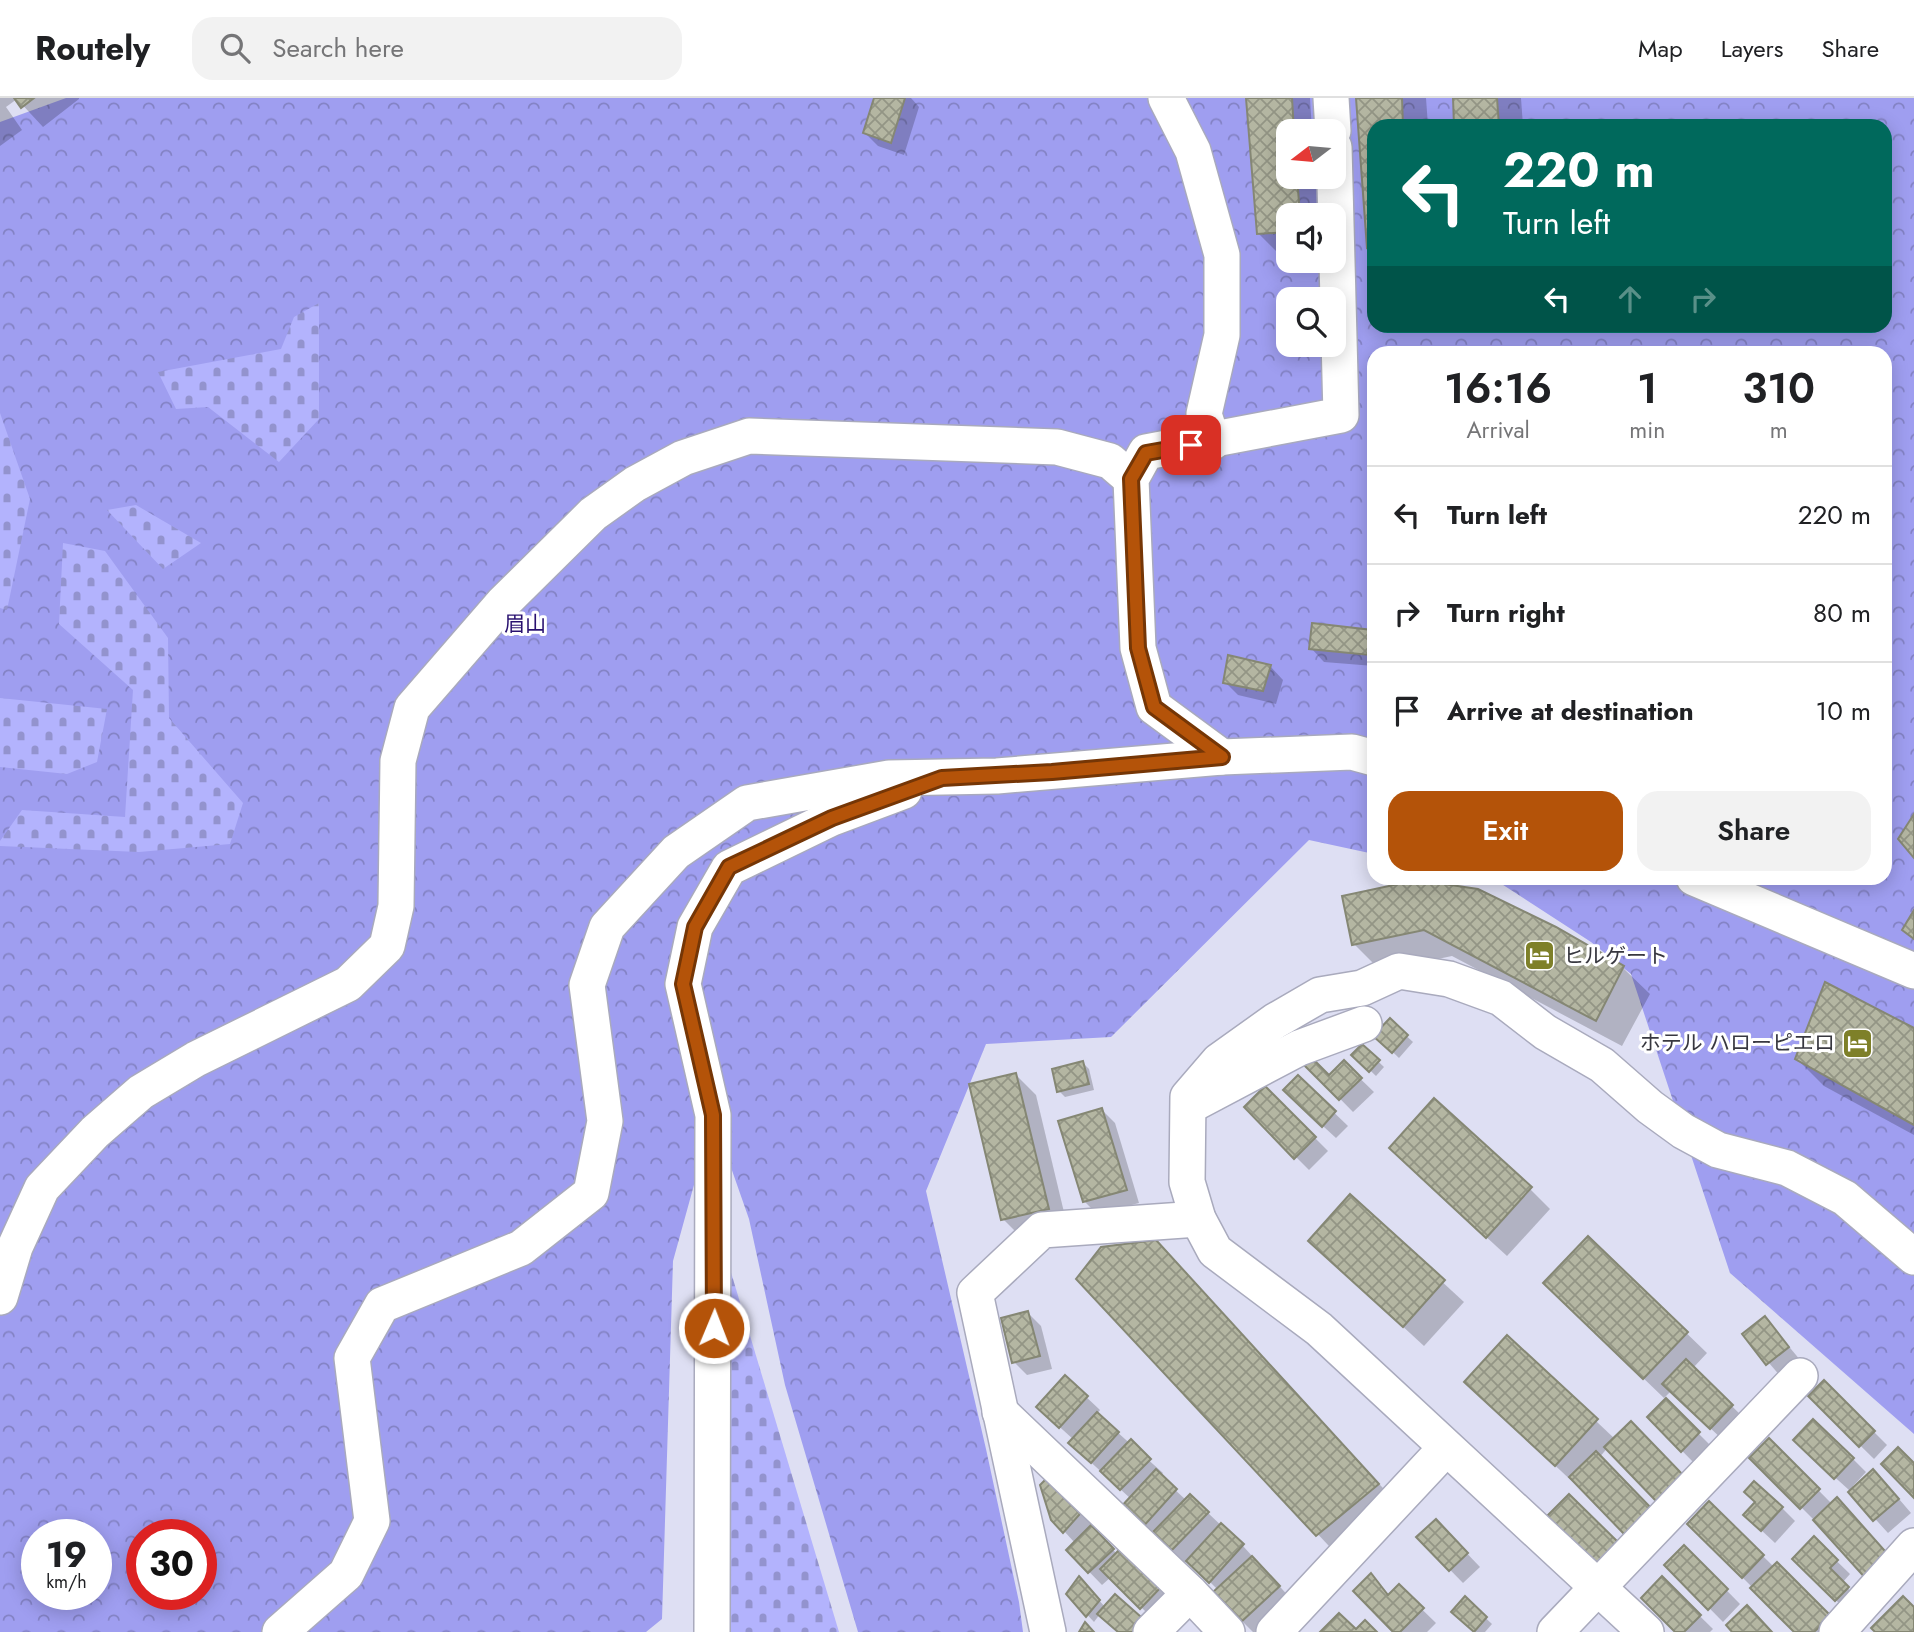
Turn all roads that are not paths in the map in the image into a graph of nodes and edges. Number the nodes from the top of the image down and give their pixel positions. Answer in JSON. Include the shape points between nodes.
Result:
{"nodes":[{"id":1,"x":1166,"y":98,"type":"edge"},
{"id":2,"x":1331,"y":98,"type":"edge"},
{"id":3,"x":1332,"y":119,"type":"edge"},
{"id":4,"x":1335,"y":189,"type":"edge"},
{"id":5,"x":1213,"y":442,"type":"junction"},
{"id":6,"x":1131,"y":479,"type":"junction"},
{"id":7,"x":1367,"y":756,"type":"edge"},
{"id":8,"x":1222,"y":757,"type":"junction"},
{"id":9,"x":942,"y":778,"type":"junction"},
{"id":10,"x":1711,"y":885,"type":"edge"},
{"id":11,"x":1914,"y":971,"type":"edge"},
{"id":12,"x":1364,"y":1024,"type":"dead end"},
{"id":13,"x":1188,"y":1107,"type":"junction"},
{"id":14,"x":1198,"y":1219,"type":"junction"},
{"id":15,"x":1914,"y":1257,"type":"edge"},
{"id":16,"x":0,"y":1297,"type":"edge"},
{"id":17,"x":1800,"y":1376,"type":"dead end"},
{"id":18,"x":1000,"y":1412,"type":"junction"},
{"id":19,"x":1446,"y":1448,"type":"junction"},
{"id":20,"x":1914,"y":1546,"type":"edge"},
{"id":21,"x":1597,"y":1587,"type":"junction"},
{"id":22,"x":1190,"y":1593,"type":"junction"},
{"id":23,"x":280,"y":1632,"type":"edge"},
{"id":24,"x":712,"y":1632,"type":"edge"},
{"id":25,"x":1048,"y":1632,"type":"edge"},
{"id":26,"x":1151,"y":1632,"type":"edge"},
{"id":27,"x":1227,"y":1632,"type":"edge"},
{"id":28,"x":1274,"y":1632,"type":"edge"},
{"id":29,"x":1555,"y":1632,"type":"edge"},
{"id":30,"x":1646,"y":1632,"type":"edge"},
{"id":31,"x":1837,"y":1632,"type":"edge"}],
"edges":[{"from":1,"to":5,"type":"street","via":[[1193,151],[1222,254],[1222,335],[1204,414]]},
{"from":2,"to":3,"type":"street"},
{"from":4,"to":5,"type":"street","via":[[1340,415]]},
{"from":5,"to":6,"type":"street","via":[[1146,453]]},
{"from":6,"to":8,"type":"street","via":[[1138,648],[1154,707]]},
{"from":6,"to":16,"type":"street","via":[[1110,461],[1057,447],[749,436],[683,458],[593,514],[503,603],[412,708],[398,761],[396,906],[387,946],[348,984],[196,1059],[141,1092],[95,1132],[42,1188],[15,1247]]},
{"from":7,"to":8,"type":"street","via":[[1352,752]]},
{"from":8,"to":9,"type":"street"},
{"from":9,"to":23,"type":"street","via":[[889,778],[747,803],[676,852],[607,928],[587,985],[606,1121],[591,1194],[521,1248],[382,1305],[352,1358],[372,1521],[346,1574]]},
{"from":9,"to":24,"type":"street","via":[[832,818],[729,867],[695,927],[683,984],[713,1115]]},
{"from":10,"to":11,"type":"street"},
{"from":12,"to":13,"type":"street","via":[[1299,1048]]},
{"from":13,"to":14,"type":"street","via":[[1187,1182]]},
{"from":13,"to":15,"type":"street","via":[[1188,1097],[1219,1061],[1320,995],[1362,988],[1399,971],[1449,979],[1501,998],[1545,1032],[1602,1066],[1683,1131],[1718,1150],[1787,1168],[1845,1198]]},
{"from":14,"to":18,"type":"street","via":[[1042,1230],[975,1293]]},
{"from":14,"to":19,"type":"street","via":[[1215,1251],[1320,1329]]},
{"from":17,"to":21,"type":"street"},
{"from":18,"to":22,"type":"street"},
{"from":18,"to":25,"type":"street"},
{"from":19,"to":21,"type":"street"},
{"from":19,"to":28,"type":"street"},
{"from":20,"to":31,"type":"street"},
{"from":21,"to":29,"type":"street"},
{"from":21,"to":30,"type":"street"},
{"from":22,"to":26,"type":"street"},
{"from":22,"to":27,"type":"street"}]}
